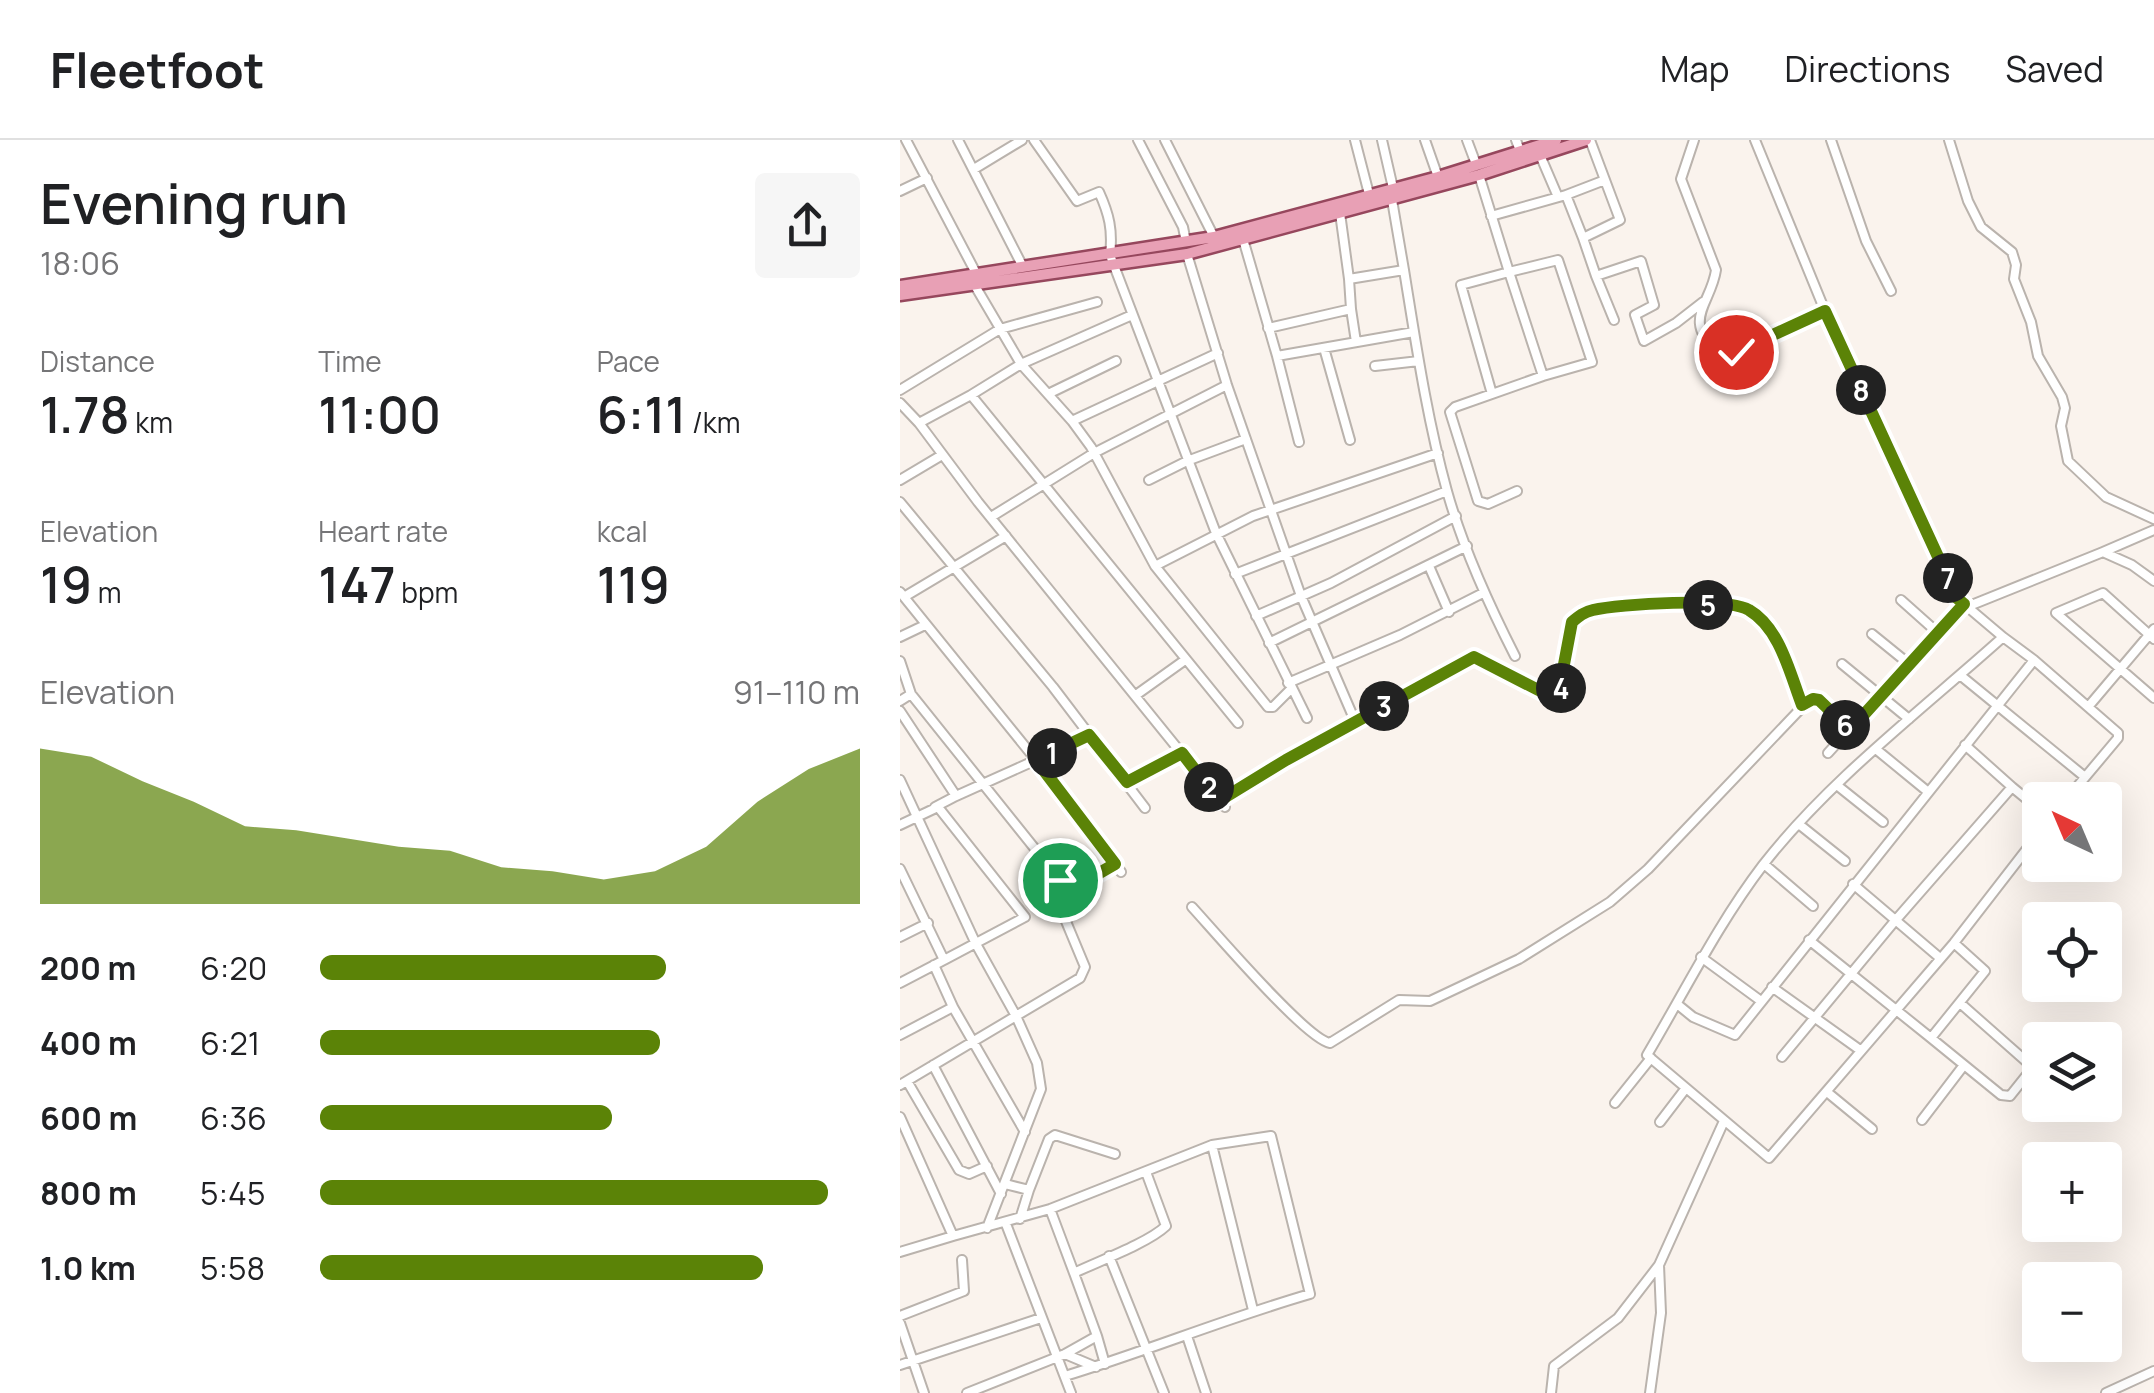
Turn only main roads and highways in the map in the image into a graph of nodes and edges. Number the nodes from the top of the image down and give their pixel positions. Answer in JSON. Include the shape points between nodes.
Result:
{"nodes":[{"id":1,"x":1556,"y":140,"type":"edge"},
{"id":2,"x":1588,"y":140,"type":"edge"},
{"id":3,"x":1518,"y":145,"type":"edge"},
{"id":4,"x":1477,"y":170,"type":"junction"},
{"id":5,"x":1392,"y":194,"type":"junction"},
{"id":6,"x":1187,"y":248,"type":"junction"},
{"id":7,"x":1112,"y":259,"type":"junction"},
{"id":8,"x":975,"y":279,"type":"junction"},
{"id":9,"x":900,"y":286,"type":"edge"},
{"id":10,"x":900,"y":295,"type":"edge"}],
"edges":[{"from":1,"to":3,"type":"main road"},
{"from":2,"to":4,"type":"main road"},
{"from":3,"to":4,"type":"main road"},
{"from":4,"to":5,"type":"main road"},
{"from":4,"to":5,"type":"main road"},
{"from":5,"to":6,"type":"main road","via":[[1340,214]]},
{"from":5,"to":6,"type":"main road","via":[[1369,194]]},
{"from":6,"to":7,"type":"main road"},
{"from":7,"to":8,"type":"main road"},
{"from":7,"to":8,"type":"main road"},
{"from":8,"to":9,"type":"main road"},
{"from":8,"to":10,"type":"main road"}]}
